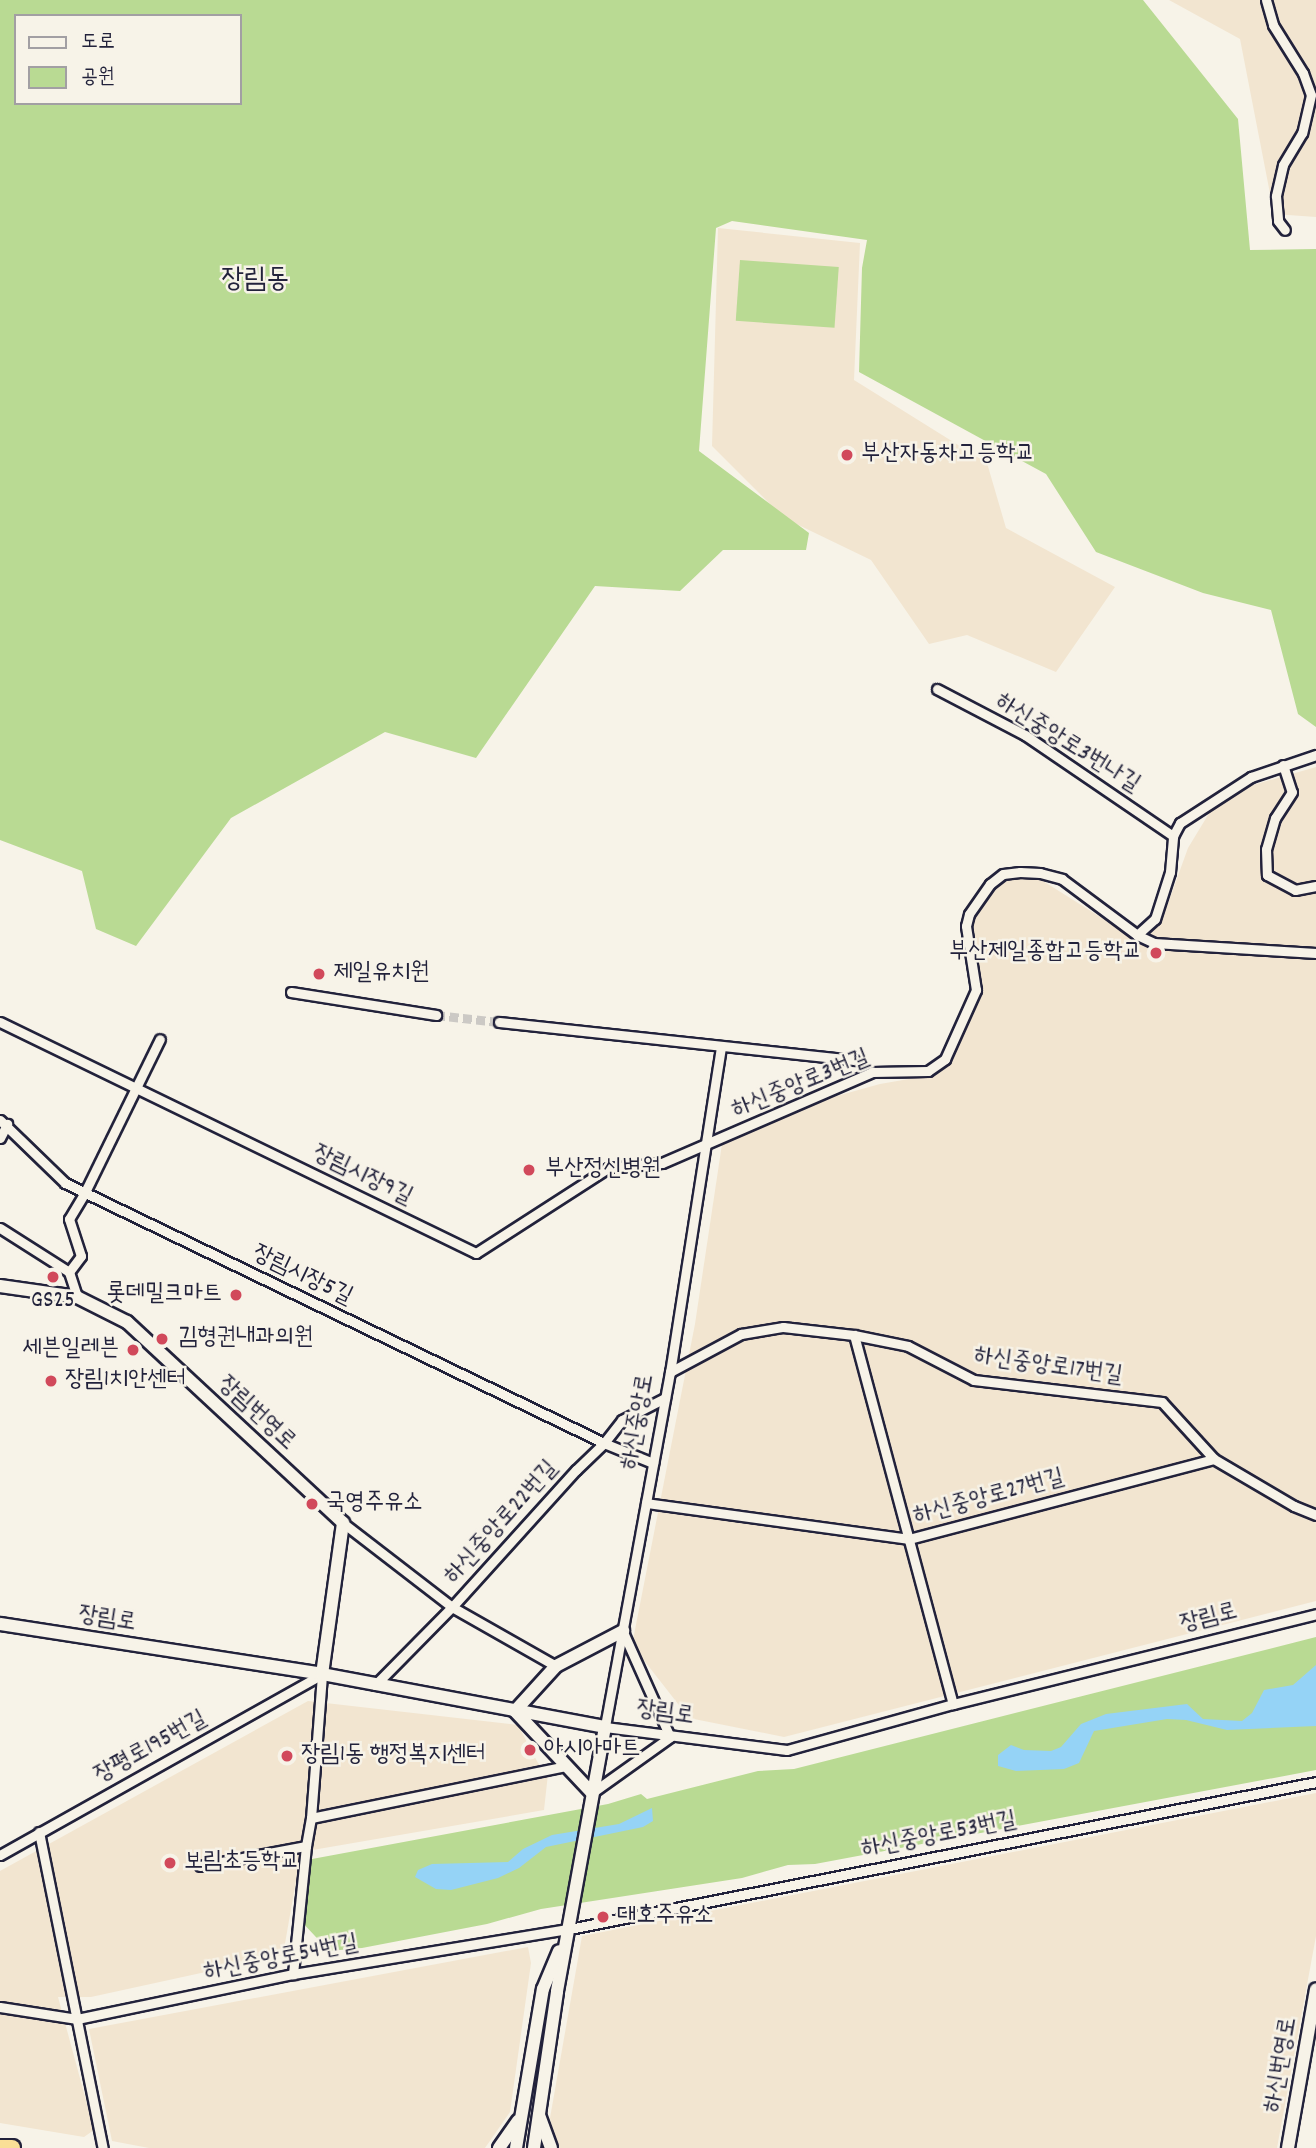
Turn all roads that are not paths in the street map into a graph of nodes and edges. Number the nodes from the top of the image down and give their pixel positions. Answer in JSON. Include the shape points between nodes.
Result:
{"nodes":[{"id":1,"x":1266,"y":0,"type":"edge"},
{"id":2,"x":1285,"y":230,"type":"dead end"},
{"id":3,"x":937,"y":689,"type":"dead end"},
{"id":4,"x":1316,"y":755,"type":"edge"},
{"id":5,"x":1283,"y":765,"type":"junction"},
{"id":6,"x":1173,"y":836,"type":"junction"},
{"id":7,"x":1316,"y":886,"type":"edge"},
{"id":8,"x":1137,"y":935,"type":"junction"},
{"id":9,"x":1316,"y":953,"type":"edge"},
{"id":10,"x":291,"y":992,"type":"dead end"},
{"id":11,"x":436,"y":1015,"type":"tunnel mouth"},
{"id":12,"x":0,"y":1022,"type":"edge"},
{"id":13,"x":499,"y":1022,"type":"tunnel mouth"},
{"id":14,"x":160,"y":1040,"type":"dead end"},
{"id":15,"x":721,"y":1047,"type":"junction"},
{"id":16,"x":854,"y":1060,"type":"dead end"},
{"id":17,"x":136,"y":1087,"type":"junction"},
{"id":18,"x":3,"y":1122,"type":"edge"},
{"id":19,"x":0,"y":1138,"type":"edge"},
{"id":20,"x":705,"y":1145,"type":"junction"},
{"id":21,"x":85,"y":1192,"type":"junction"},
{"id":22,"x":0,"y":1228,"type":"edge"},
{"id":23,"x":69,"y":1272,"type":"junction"},
{"id":24,"x":0,"y":1286,"type":"edge"},
{"id":25,"x":77,"y":1297,"type":"junction"},
{"id":26,"x":854,"y":1335,"type":"junction"},
{"id":27,"x":670,"y":1372,"type":"junction"},
{"id":28,"x":665,"y":1398,"type":"junction"},
{"id":29,"x":604,"y":1443,"type":"junction"},
{"id":30,"x":1214,"y":1459,"type":"junction"},
{"id":31,"x":653,"y":1463,"type":"junction"},
{"id":32,"x":646,"y":1503,"type":"junction"},
{"id":33,"x":1316,"y":1515,"type":"edge"},
{"id":34,"x":343,"y":1523,"type":"junction"},
{"id":35,"x":909,"y":1539,"type":"junction"},
{"id":36,"x":452,"y":1607,"type":"junction"},
{"id":37,"x":1316,"y":1614,"type":"edge"},
{"id":38,"x":0,"y":1624,"type":"edge"},
{"id":39,"x":622,"y":1631,"type":"junction"},
{"id":40,"x":556,"y":1667,"type":"junction"},
{"id":41,"x":322,"y":1674,"type":"junction"},
{"id":42,"x":375,"y":1685,"type":"junction"},
{"id":43,"x":953,"y":1704,"type":"junction"},
{"id":44,"x":515,"y":1711,"type":"junction"},
{"id":45,"x":605,"y":1727,"type":"junction"},
{"id":46,"x":670,"y":1737,"type":"junction"},
{"id":47,"x":567,"y":1766,"type":"junction"},
{"id":48,"x":1316,"y":1782,"type":"edge"},
{"id":49,"x":591,"y":1798,"type":"junction"},
{"id":50,"x":311,"y":1818,"type":"junction"},
{"id":51,"x":39,"y":1832,"type":"junction"},
{"id":52,"x":306,"y":1846,"type":"junction"},
{"id":53,"x":0,"y":1855,"type":"edge"},
{"id":54,"x":200,"y":1866,"type":"dead end"},
{"id":55,"x":570,"y":1924,"type":"junction"},
{"id":56,"x":293,"y":1974,"type":"junction"},
{"id":57,"x":1316,"y":1989,"type":"edge"},
{"id":58,"x":0,"y":2007,"type":"edge"},
{"id":59,"x":77,"y":2019,"type":"junction"},
{"id":60,"x":538,"y":2113,"type":"junction"},
{"id":61,"x":520,"y":2118,"type":"junction"},
{"id":62,"x":0,"y":2146,"type":"edge"},
{"id":63,"x":12,"y":2148,"type":"edge"},
{"id":64,"x":20,"y":2148,"type":"edge"},
{"id":65,"x":103,"y":2148,"type":"edge"},
{"id":66,"x":499,"y":2148,"type":"edge"},
{"id":67,"x":516,"y":2148,"type":"edge"},
{"id":68,"x":534,"y":2148,"type":"edge"},
{"id":69,"x":551,"y":2148,"type":"edge"},
{"id":70,"x":1288,"y":2148,"type":"edge"}],
"edges":[{"from":1,"to":2,"type":"street","via":[[1273,24],[1311,95],[1302,133],[1283,165],[1276,196],[1278,221]]},
{"from":3,"to":6,"type":"street","name":"하신중앙로3번나길","via":[[1025,735]]},
{"from":4,"to":5,"type":"street"},
{"from":5,"to":6,"type":"street","via":[[1251,777],[1195,811]]},
{"from":5,"to":7,"type":"street","via":[[1292,792],[1275,818],[1266,849],[1267,875],[1295,890]]},
{"from":6,"to":8,"type":"street","via":[[1170,872],[1155,919]]},
{"from":8,"to":9,"type":"street","via":[[1154,943]]},
{"from":8,"to":20,"type":"street","name":"하신중앙로3번길","via":[[1062,879],[1040,873],[1003,874],[990,884],[965,926],[976,990],[945,1059],[928,1071],[872,1072]]},
{"from":10,"to":11,"type":"street"},
{"from":12,"to":17,"type":"street","name":"장림시장9길"},
{"from":13,"to":15,"type":"street"},
{"from":14,"to":17,"type":"street"},
{"from":15,"to":16,"type":"street"},
{"from":15,"to":20,"type":"street","name":"하신중앙로"},
{"from":17,"to":20,"type":"street","name":"장림시장9길","via":[[476,1253],[608,1168],[662,1163]]},
{"from":17,"to":21,"type":"street"},
{"from":18,"to":19,"type":"street"},
{"from":18,"to":21,"type":"street","name":"장림시장5길","via":[[65,1183]]},
{"from":20,"to":27,"type":"street","name":"하신중앙로"},
{"from":21,"to":23,"type":"street","via":[[69,1219],[81,1256]]},
{"from":21,"to":29,"type":"street","name":"장림시장5길"},
{"from":22,"to":23,"type":"street"},
{"from":23,"to":25,"type":"street"},
{"from":24,"to":25,"type":"street","name":"장림번영로"},
{"from":25,"to":34,"type":"street","name":"장림번영로","via":[[127,1322]]},
{"from":26,"to":27,"type":"street","name":"하신중앙로17번길","via":[[783,1327],[741,1334]]},
{"from":26,"to":30,"type":"street","name":"하신중앙로17번길","via":[[908,1346],[974,1380],[1162,1402]]},
{"from":26,"to":35,"type":"street"},
{"from":27,"to":28,"type":"street","name":"하신중앙로"},
{"from":28,"to":29,"type":"street","name":"하신중앙로22번길","via":[[622,1420]]},
{"from":28,"to":31,"type":"street","name":"하신중앙로"},
{"from":29,"to":31,"type":"street","name":"장림시장5길"},
{"from":29,"to":36,"type":"street","name":"하신중앙로22번길"},
{"from":30,"to":33,"type":"street","name":"하신중앙로17번길"},
{"from":30,"to":35,"type":"street","name":"하신중앙로27번길"},
{"from":31,"to":32,"type":"street","name":"하신중앙로"},
{"from":32,"to":35,"type":"street","name":"하신중앙로27번길"},
{"from":32,"to":39,"type":"street","name":"하신중앙로"},
{"from":34,"to":36,"type":"street"},
{"from":34,"to":41,"type":"street"},
{"from":35,"to":43,"type":"street"},
{"from":36,"to":40,"type":"street"},
{"from":36,"to":42,"type":"street","name":"하신중앙로22번길"},
{"from":37,"to":43,"type":"street","name":"장림로"},
{"from":38,"to":41,"type":"street","name":"장림로"},
{"from":39,"to":40,"type":"street"},
{"from":39,"to":45,"type":"street","name":"하신중앙로"},
{"from":39,"to":46,"type":"street"},
{"from":40,"to":44,"type":"street"},
{"from":41,"to":42,"type":"street","name":"장림로"},
{"from":41,"to":50,"type":"street"},
{"from":41,"to":51,"type":"street","name":"장평로195번길"},
{"from":42,"to":44,"type":"street","name":"장림로"},
{"from":43,"to":46,"type":"street","name":"장림로","via":[[788,1750]]},
{"from":44,"to":45,"type":"street","name":"장림로"},
{"from":44,"to":47,"type":"street"},
{"from":45,"to":46,"type":"street","name":"장림로"},
{"from":45,"to":49,"type":"street","name":"하신중앙로"},
{"from":46,"to":49,"type":"street"},
{"from":47,"to":49,"type":"street"},
{"from":47,"to":50,"type":"street"},
{"from":48,"to":55,"type":"street","name":"하신중앙로53번길"},
{"from":49,"to":55,"type":"street","name":"하신중앙로"},
{"from":50,"to":52,"type":"street"},
{"from":51,"to":53,"type":"street","name":"장평로195번길"},
{"from":51,"to":59,"type":"street"},
{"from":52,"to":54,"type":"street"},
{"from":52,"to":56,"type":"street"},
{"from":55,"to":56,"type":"street","name":"하신중앙로54번길"},
{"from":55,"to":60,"type":"street"},
{"from":55,"to":61,"type":"street","via":[[543,1989]]},
{"from":56,"to":59,"type":"street","name":"하신중앙로54번길"},
{"from":57,"to":70,"type":"street","name":"하신번영로"},
{"from":58,"to":59,"type":"street","name":"하신중앙로54번길"},
{"from":59,"to":65,"type":"street"},
{"from":60,"to":68,"type":"street"},
{"from":60,"to":69,"type":"street"},
{"from":61,"to":66,"type":"street"},
{"from":61,"to":67,"type":"street"},
{"from":62,"to":63,"type":"highway"},
{"from":62,"to":64,"type":"street"}]}
